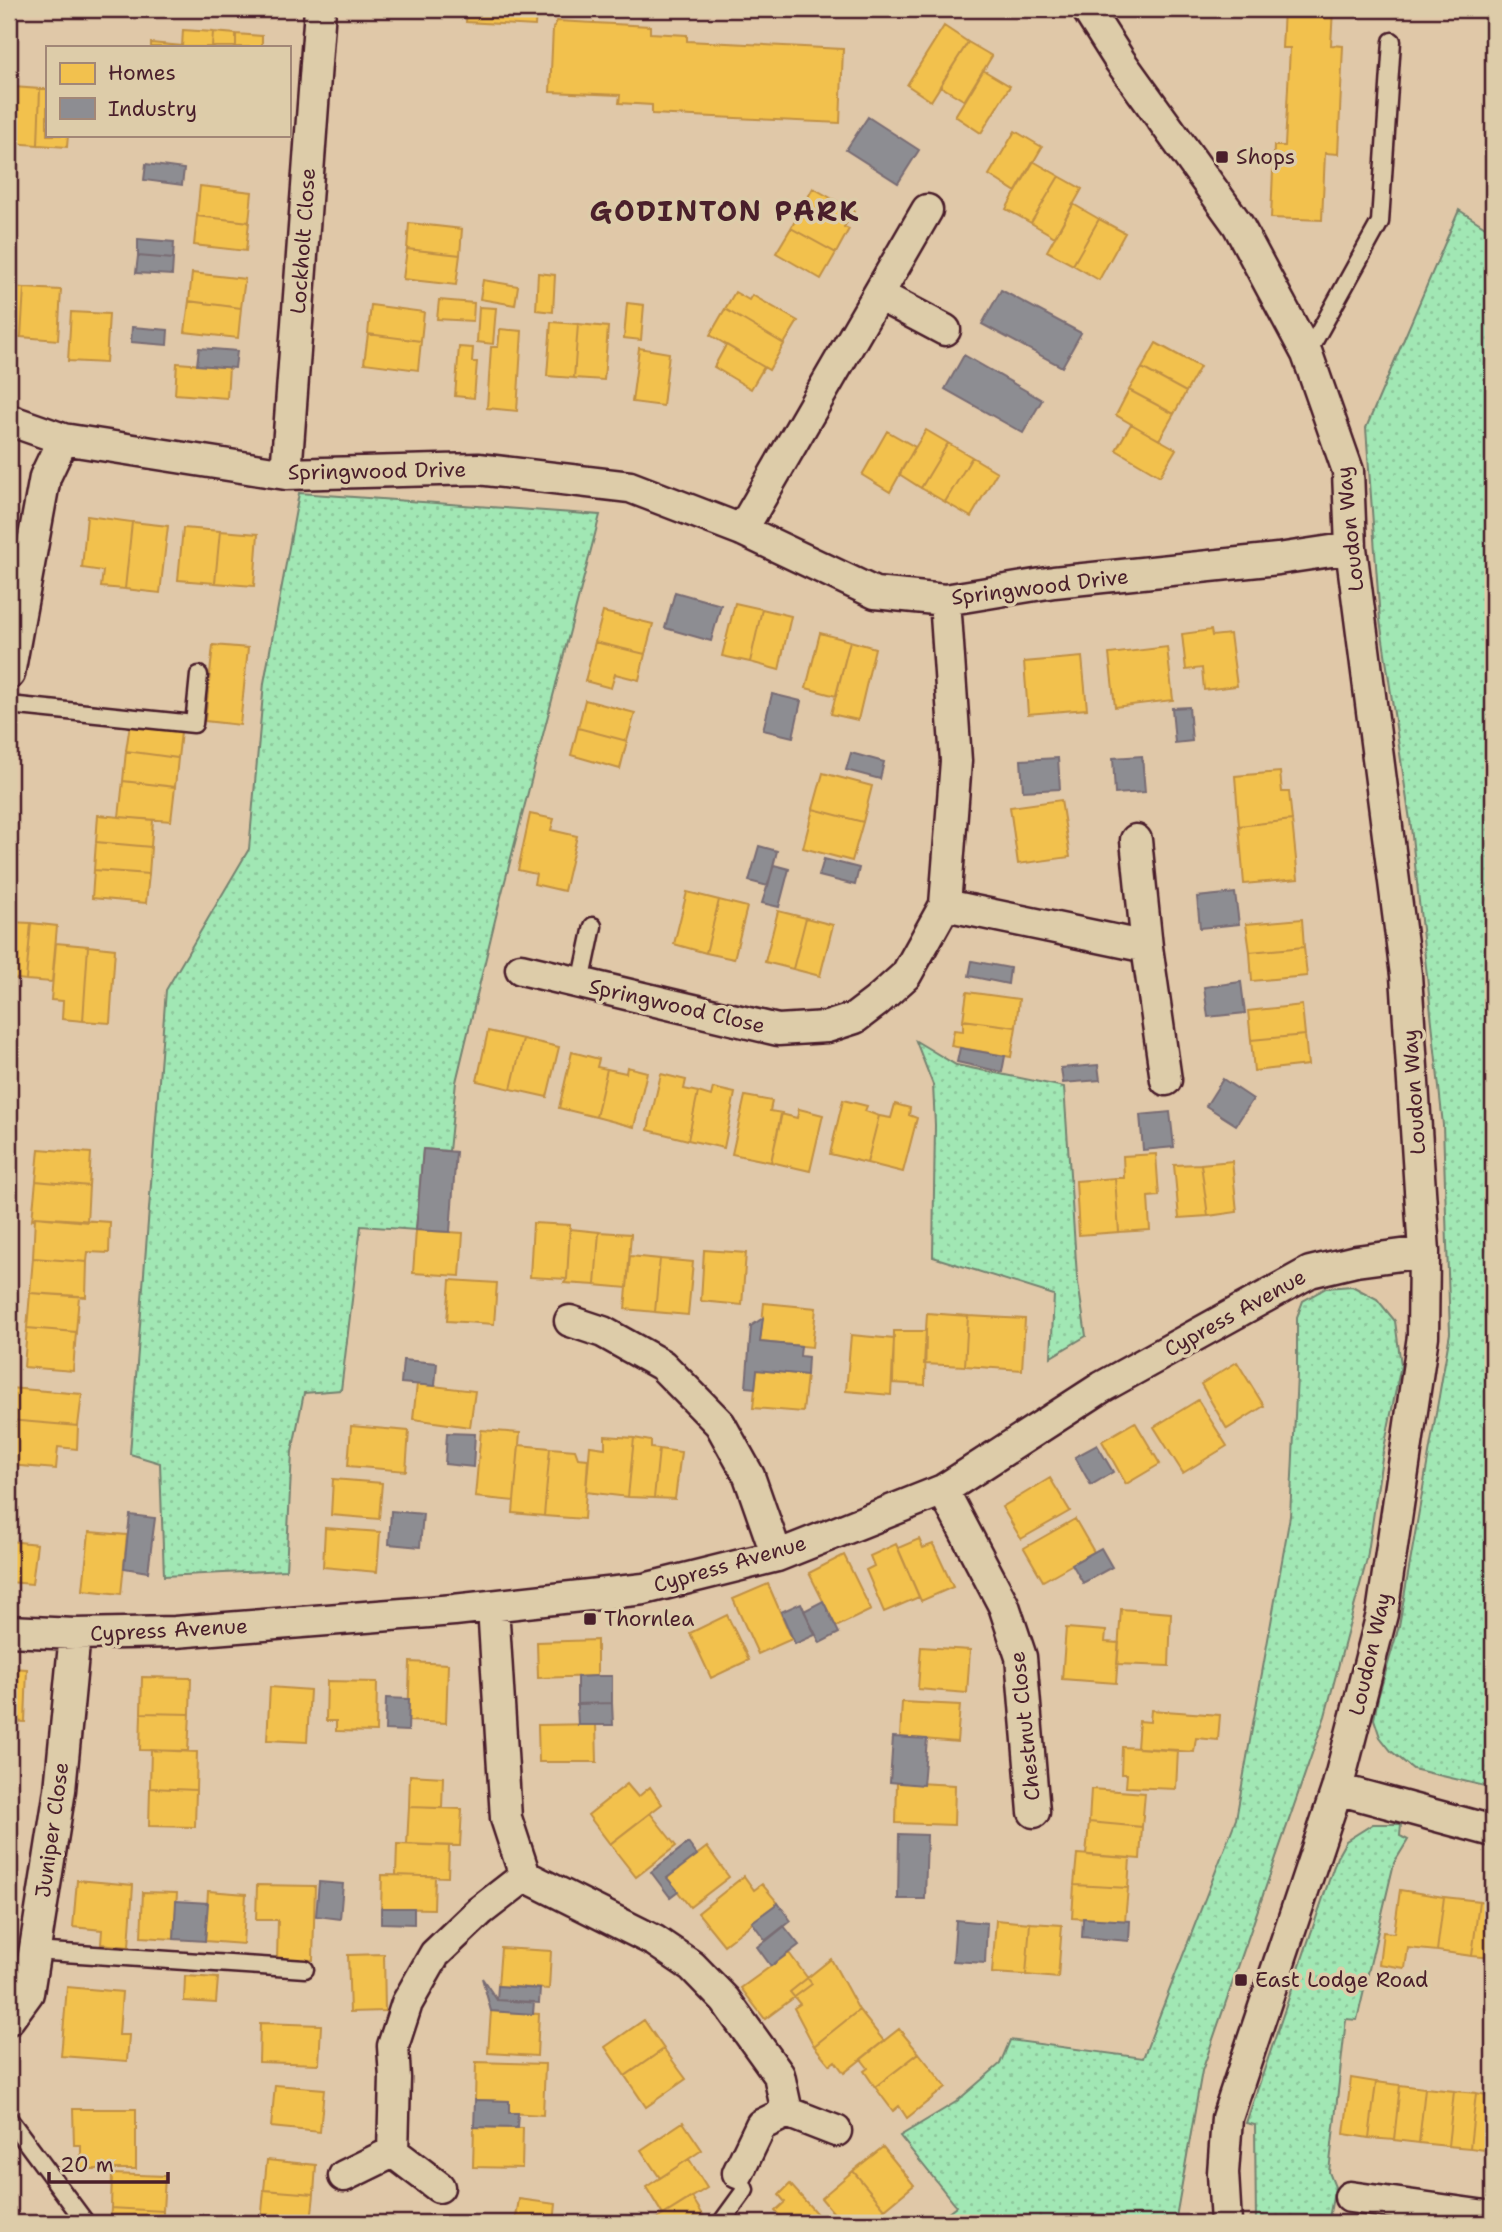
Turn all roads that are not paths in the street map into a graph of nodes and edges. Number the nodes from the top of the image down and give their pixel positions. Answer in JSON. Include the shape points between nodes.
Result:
{"nodes":[{"id":1,"x":320,"y":9,"type":"edge"},
{"id":2,"x":1087,"y":9,"type":"edge"},
{"id":3,"x":1392,"y":41,"type":"dead end"},
{"id":4,"x":927,"y":210,"type":"dead end"},
{"id":5,"x":878,"y":295,"type":"junction"},
{"id":6,"x":945,"y":330,"type":"dead end"},
{"id":7,"x":1307,"y":354,"type":"junction"},
{"id":8,"x":9,"y":420,"type":"edge"},
{"id":9,"x":63,"y":439,"type":"junction"},
{"id":10,"x":286,"y":474,"type":"junction"},
{"id":11,"x":742,"y":530,"type":"junction"},
{"id":12,"x":1351,"y":548,"type":"junction"},
{"id":13,"x":945,"y":600,"type":"junction"},
{"id":14,"x":9,"y":674,"type":"edge"},
{"id":15,"x":198,"y":675,"type":"dead end"},
{"id":16,"x":9,"y":705,"type":"edge"},
{"id":17,"x":1136,"y":840,"type":"dead end"},
{"id":18,"x":945,"y":905,"type":"junction"},
{"id":19,"x":593,"y":926,"type":"dead end"},
{"id":20,"x":1147,"y":947,"type":"junction"},
{"id":21,"x":521,"y":969,"type":"dead end"},
{"id":22,"x":580,"y":983,"type":"junction"},
{"id":23,"x":1166,"y":1080,"type":"dead end"},
{"id":24,"x":1424,"y":1252,"type":"junction"},
{"id":25,"x":570,"y":1321,"type":"dead end"},
{"id":26,"x":943,"y":1490,"type":"junction"},
{"id":27,"x":777,"y":1556,"type":"junction"},
{"id":28,"x":493,"y":1606,"type":"junction"},
{"id":29,"x":9,"y":1631,"type":"edge"},
{"id":30,"x":75,"y":1634,"type":"junction"},
{"id":31,"x":1338,"y":1789,"type":"junction"},
{"id":32,"x":1034,"y":1812,"type":"dead end"},
{"id":33,"x":1493,"y":1831,"type":"edge"},
{"id":34,"x":525,"y":1876,"type":"junction"},
{"id":35,"x":34,"y":1951,"type":"junction"},
{"id":36,"x":305,"y":1969,"type":"dead end"},
{"id":37,"x":9,"y":2019,"type":"edge"},
{"id":38,"x":788,"y":2112,"type":"junction"},
{"id":39,"x":9,"y":2119,"type":"edge"},
{"id":40,"x":836,"y":2131,"type":"dead end"},
{"id":41,"x":393,"y":2152,"type":"junction"},
{"id":42,"x":738,"y":2173,"type":"joint"},
{"id":43,"x":344,"y":2176,"type":"dead end"},
{"id":44,"x":439,"y":2187,"type":"dead end"},
{"id":45,"x":1350,"y":2197,"type":"dead end"},
{"id":46,"x":1493,"y":2217,"type":"edge"},
{"id":47,"x":86,"y":2223,"type":"edge"},
{"id":48,"x":721,"y":2223,"type":"edge"},
{"id":49,"x":1226,"y":2223,"type":"edge"}],
"edges":[{"from":1,"to":10,"type":"street","name":"Lockholt Close"},
{"from":2,"to":7,"type":"street","name":"Loudon Way","via":[[1119,61],[1238,225]]},
{"from":3,"to":7,"type":"lane","via":[[1380,222]]},
{"from":4,"to":5,"type":"street"},
{"from":5,"to":6,"type":"street"},
{"from":5,"to":11,"type":"street"},
{"from":7,"to":12,"type":"street","name":"Loudon Way","via":[[1348,471]]},
{"from":8,"to":9,"type":"street","name":"Springwood Drive"},
{"from":9,"to":10,"type":"street","name":"Springwood Drive"},
{"from":9,"to":14,"type":"street","via":[[45,477]]},
{"from":10,"to":11,"type":"street","name":"Springwood Drive","via":[[478,469],[630,486]]},
{"from":11,"to":13,"type":"street","name":"Springwood Drive","via":[[875,593]]},
{"from":12,"to":13,"type":"street","name":"Springwood Drive","via":[[1054,582]]},
{"from":12,"to":24,"type":"street","name":"Loudon Way","via":[[1406,975]]},
{"from":13,"to":18,"type":"street","name":"Springwood Close","via":[[956,761]]},
{"from":15,"to":16,"type":"lane","via":[[194,724]]},
{"from":17,"to":20,"type":"street"},
{"from":18,"to":20,"type":"street"},
{"from":18,"to":22,"type":"street","name":"Springwood Close","via":[[906,975],[855,1018],[827,1027],[778,1030]]},
{"from":19,"to":22,"type":"lane"},
{"from":20,"to":23,"type":"street"},
{"from":21,"to":22,"type":"street","name":"Springwood Close"},
{"from":24,"to":26,"type":"street","name":"Cypress Avenue","via":[[1310,1272],[1101,1387]]},
{"from":24,"to":31,"type":"street","name":"Loudon Way","via":[[1423,1336],[1381,1614]]},
{"from":25,"to":27,"type":"street","via":[[603,1332],[662,1365],[720,1424],[749,1476]]},
{"from":26,"to":27,"type":"street","name":"Cypress Avenue"},
{"from":26,"to":32,"type":"street","name":"Chestnut Close","via":[[1004,1605],[1021,1657]]},
{"from":27,"to":28,"type":"street","name":"Cypress Avenue","via":[[644,1589]]},
{"from":28,"to":30,"type":"street","name":"Cypress Avenue","via":[[175,1632]]},
{"from":28,"to":34,"type":"street","via":[[506,1818]]},
{"from":29,"to":30,"type":"street","name":"Cypress Avenue"},
{"from":30,"to":35,"type":"street","name":"Juniper Close","via":[[60,1790]]},
{"from":31,"to":33,"type":"street"},
{"from":31,"to":49,"type":"street","name":"Loudon Way","via":[[1227,2118]]},
{"from":34,"to":38,"type":"street","via":[[655,1941],[692,1966],[725,2000],[779,2075]]},
{"from":34,"to":41,"type":"street","via":[[435,1954],[407,2003],[393,2046]]},
{"from":35,"to":36,"type":"lane"},
{"from":35,"to":37,"type":"street","name":"Juniper Close","via":[[28,1993]]},
{"from":38,"to":40,"type":"street"},
{"from":38,"to":42,"type":"street","via":[[761,2124]]},
{"from":39,"to":47,"type":"lane"},
{"from":41,"to":43,"type":"street"},
{"from":41,"to":44,"type":"street"},
{"from":42,"to":48,"type":"lane","via":[[745,2190]]},
{"from":45,"to":46,"type":"street"}]}
